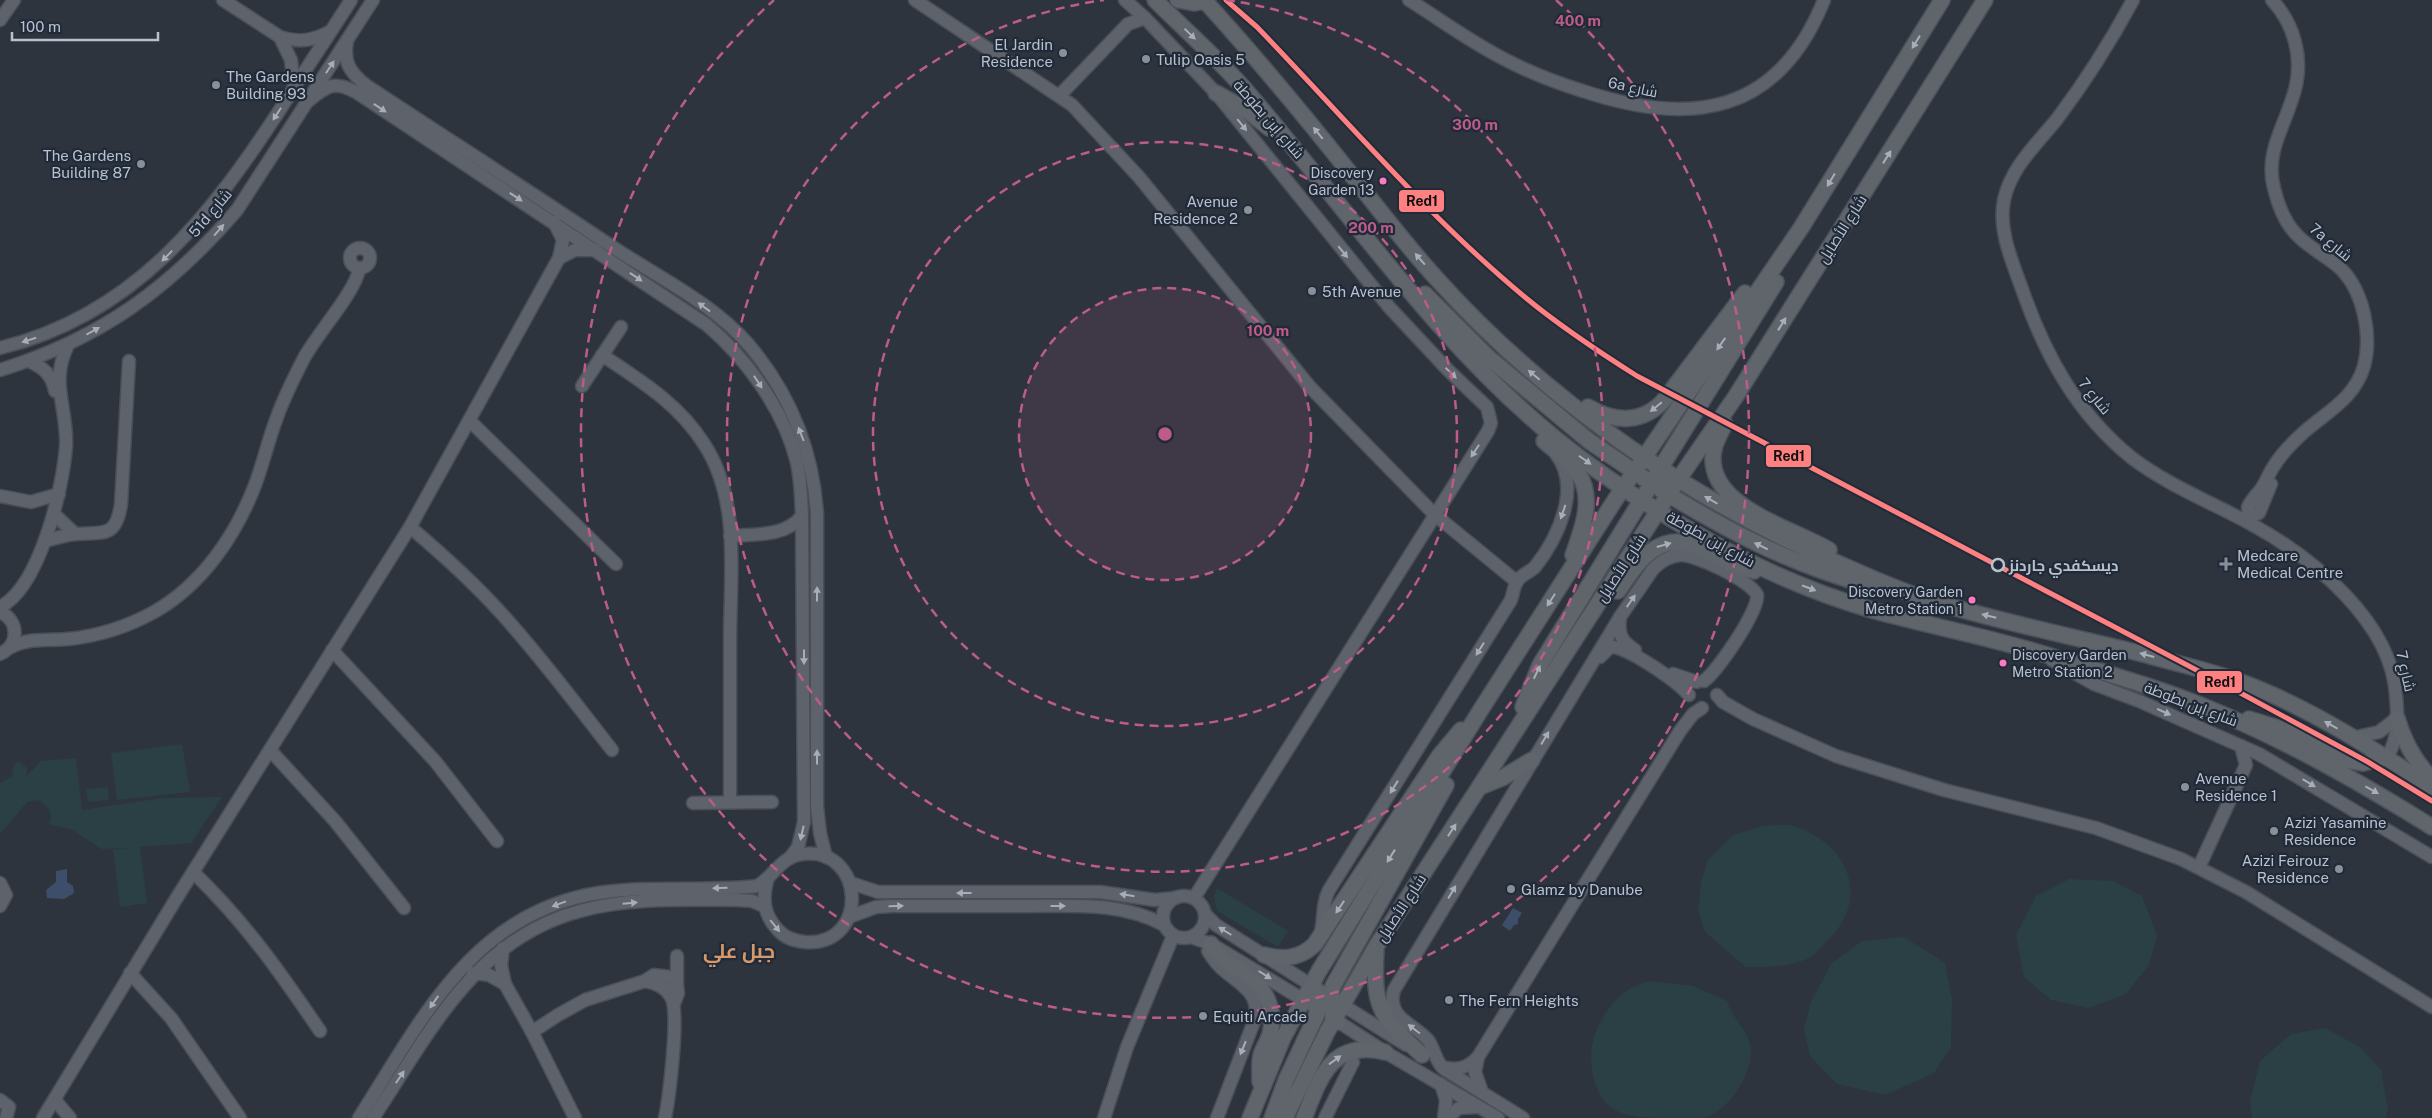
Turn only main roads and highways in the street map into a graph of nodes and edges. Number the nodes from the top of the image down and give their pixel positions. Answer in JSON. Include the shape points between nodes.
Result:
{"nodes":[{"id":1,"x":1155,"y":0,"type":"edge"},
{"id":2,"x":1178,"y":0,"type":"edge"},
{"id":3,"x":1205,"y":0,"type":"edge"},
{"id":4,"x":1942,"y":0,"type":"edge"},
{"id":5,"x":1985,"y":0,"type":"edge"},
{"id":6,"x":1216,"y":92,"type":"road end"},
{"id":7,"x":1299,"y":153,"type":"junction"},
{"id":8,"x":1816,"y":204,"type":"junction"},
{"id":9,"x":1349,"y":219,"type":"junction"},
{"id":10,"x":1801,"y":228,"type":"junction"},
{"id":11,"x":1554,"y":392,"type":"junction"},
{"id":12,"x":1736,"y":396,"type":"junction"},
{"id":13,"x":1630,"y":448,"type":"junction"},
{"id":14,"x":1643,"y":457,"type":"junction"},
{"id":15,"x":1619,"y":464,"type":"junction"},
{"id":16,"x":1684,"y":472,"type":"junction"},
{"id":17,"x":1633,"y":473,"type":"junction"},
{"id":18,"x":1651,"y":484,"type":"junction"},
{"id":19,"x":1620,"y":494,"type":"junction"},
{"id":20,"x":1674,"y":499,"type":"junction"},
{"id":21,"x":1665,"y":514,"type":"junction"},
{"id":22,"x":1776,"y":574,"type":"junction"},
{"id":23,"x":1863,"y":574,"type":"junction"},
{"id":24,"x":1565,"y":577,"type":"junction"},
{"id":25,"x":1940,"y":604,"type":"junction"},
{"id":26,"x":1553,"y":672,"type":"junction"},
{"id":27,"x":2211,"y":709,"type":"junction"},
{"id":28,"x":1476,"y":718,"type":"junction"},
{"id":29,"x":2397,"y":718,"type":"road end"},
{"id":30,"x":1512,"y":734,"type":"junction"},
{"id":31,"x":2386,"y":757,"type":"junction"},
{"id":32,"x":1532,"y":760,"type":"road end"},
{"id":33,"x":2432,"y":779,"type":"edge"},
{"id":34,"x":1480,"y":787,"type":"junction"},
{"id":35,"x":2432,"y":787,"type":"edge"},
{"id":36,"x":2432,"y":827,"type":"edge"},
{"id":37,"x":1211,"y":944,"type":"road end"},
{"id":38,"x":1377,"y":945,"type":"junction"},
{"id":39,"x":1264,"y":955,"type":"road end"},
{"id":40,"x":1325,"y":1005,"type":"junction"},
{"id":41,"x":1385,"y":1052,"type":"road end"},
{"id":42,"x":1422,"y":1055,"type":"road end"},
{"id":43,"x":1260,"y":1093,"type":"junction"},
{"id":44,"x":1250,"y":1118,"type":"edge"},
{"id":45,"x":1272,"y":1118,"type":"edge"},
{"id":46,"x":1285,"y":1118,"type":"edge"},
{"id":47,"x":1304,"y":1118,"type":"edge"}],
"edges":[{"from":1,"to":7,"type":"main road","name":"شارع إبن بطوطة","one_way":true,"via":[[1245,89]]},
{"from":2,"to":3,"type":"main road","via":[[1194,3]]},
{"from":11,"to":3,"type":"main road","name":"شارع إبن بطوطة","one_way":true,"via":[[1436,279],[1292,100]]},
{"from":4,"to":8,"type":"main road","name":"شارع الأصايل","one_way":true},
{"from":12,"to":5,"type":"main road","name":"شارع الأصايل","one_way":true},
{"from":6,"to":7,"type":"main road","via":[[1245,109]]},
{"from":7,"to":9,"type":"main road","name":"شارع إبن بطوطة"},
{"from":8,"to":10,"type":"main road","name":"شارع الأصايل"},
{"from":8,"to":11,"type":"main road","one_way":true,"via":[[1652,412],[1614,419],[1568,395]]},
{"from":9,"to":15,"type":"main road","via":[[1488,358]]},
{"from":9,"to":19,"type":"main road","name":"شارع إبن بطوطة","one_way":true,"via":[[1490,378]]},
{"from":9,"to":24,"type":"main road","via":[[1380,268],[1444,341],[1484,384],[1578,473],[1585,493],[1586,515]]},
{"from":10,"to":14,"type":"main road","name":"شارع الأصايل","one_way":true},
{"from":10,"to":18,"type":"main road","via":[[1783,271]]},
{"from":11,"to":13,"type":"main road","name":"شارع إبن بطوطة"},
{"from":12,"to":16,"type":"main road","name":"شارع الأصايل"},
{"from":12,"to":23,"type":"main road","via":[[1714,450],[1716,472],[1728,495],[1761,516],[1821,546]]},
{"from":13,"to":14,"type":"main road","name":"شارع إبن بطوطة"},
{"from":13,"to":15,"type":"main road","via":[[1632,460]]},
{"from":14,"to":17,"type":"main road","name":"شارع الأصايل"},
{"from":14,"to":18,"type":"main road","name":"شارع إبن بطوطة"},
{"from":15,"to":17,"type":"main road"},
{"from":16,"to":18,"type":"main road"},
{"from":16,"to":18,"type":"main road","name":"شارع إبن بطوطة","via":[[1667,466]]},
{"from":16,"to":20,"type":"main road","name":"شارع الأصايل"},
{"from":23,"to":16,"type":"main road","name":"شارع إبن بطوطة","one_way":true,"via":[[1774,535]]},
{"from":17,"to":18,"type":"main road"},
{"from":17,"to":19,"type":"main road","name":"شارع الأصايل"},
{"from":18,"to":19,"type":"main road"},
{"from":18,"to":19,"type":"main road","via":[[1635,503]]},
{"from":18,"to":20,"type":"main road"},
{"from":18,"to":21,"type":"main road"},
{"from":30,"to":18,"type":"main road","one_way":true,"via":[[1540,666]]},
{"from":19,"to":24,"type":"main road","name":"شارع الأصايل"},
{"from":20,"to":21,"type":"main road","name":"شارع الأصايل"},
{"from":25,"to":20,"type":"main road","one_way":true,"via":[[1854,582],[1786,558],[1729,531]]},
{"from":21,"to":22,"type":"main road","name":"شارع إبن بطوطة"},
{"from":21,"to":26,"type":"main road","name":"شارع الأصايل"},
{"from":26,"to":22,"type":"main road","one_way":true,"via":[[1577,649],[1637,563],[1655,548],[1686,542],[1734,566]]},
{"from":22,"to":27,"type":"main road","name":"شارع إبن بطوطة","one_way":true,"via":[[1875,611],[2041,653]]},
{"from":23,"to":25,"type":"main road","name":"شارع إبن بطوطة"},
{"from":24,"to":28,"type":"main road","name":"شارع الأصايل","one_way":true},
{"from":31,"to":25,"type":"main road","name":"شارع إبن بطوطة","one_way":true,"via":[[2280,698],[2222,675]]},
{"from":26,"to":30,"type":"main road","name":"شارع الأصايل"},
{"from":27,"to":31,"type":"main road","via":[[2271,725],[2346,760],[2364,763]]},
{"from":27,"to":36,"type":"main road","name":"شارع إبن بطوطة","one_way":true,"via":[[2318,761]]},
{"from":28,"to":39,"type":"main road","one_way":true,"via":[[1461,729],[1440,755],[1320,937],[1302,955],[1275,958]]},
{"from":28,"to":40,"type":"main road","name":"شارع الأصايل","one_way":true},
{"from":28,"to":40,"type":"main road","via":[[1451,777],[1335,980]]},
{"from":29,"to":33,"type":"main road","via":[[2408,750]]},
{"from":30,"to":34,"type":"main road","name":"شارع الأصايل"},
{"from":31,"to":35,"type":"main road","name":"شارع إبن بطوطة"},
{"from":32,"to":34,"type":"main road"},
{"from":38,"to":34,"type":"main road","name":"شارع الأصايل","one_way":true},
{"from":37,"to":43,"type":"main road","via":[[1222,960],[1254,981],[1270,1005],[1270,1034],[1260,1061]]},
{"from":38,"to":40,"type":"main road","name":"شارع الأصايل"},
{"from":38,"to":42,"type":"main road","via":[[1375,987],[1380,1009],[1394,1029]]},
{"from":40,"to":43,"type":"main road","name":"شارع الأصايل","via":[[1269,1068]]},
{"from":40,"to":45,"type":"main road","via":[[1286,1080]]},
{"from":40,"to":46,"type":"main road","name":"شارع الأصايل"},
{"from":47,"to":41,"type":"main road","one_way":true,"via":[[1328,1066],[1335,1059],[1358,1050]]},
{"from":43,"to":44,"type":"main road","name":"شارع الأصايل"}]}
